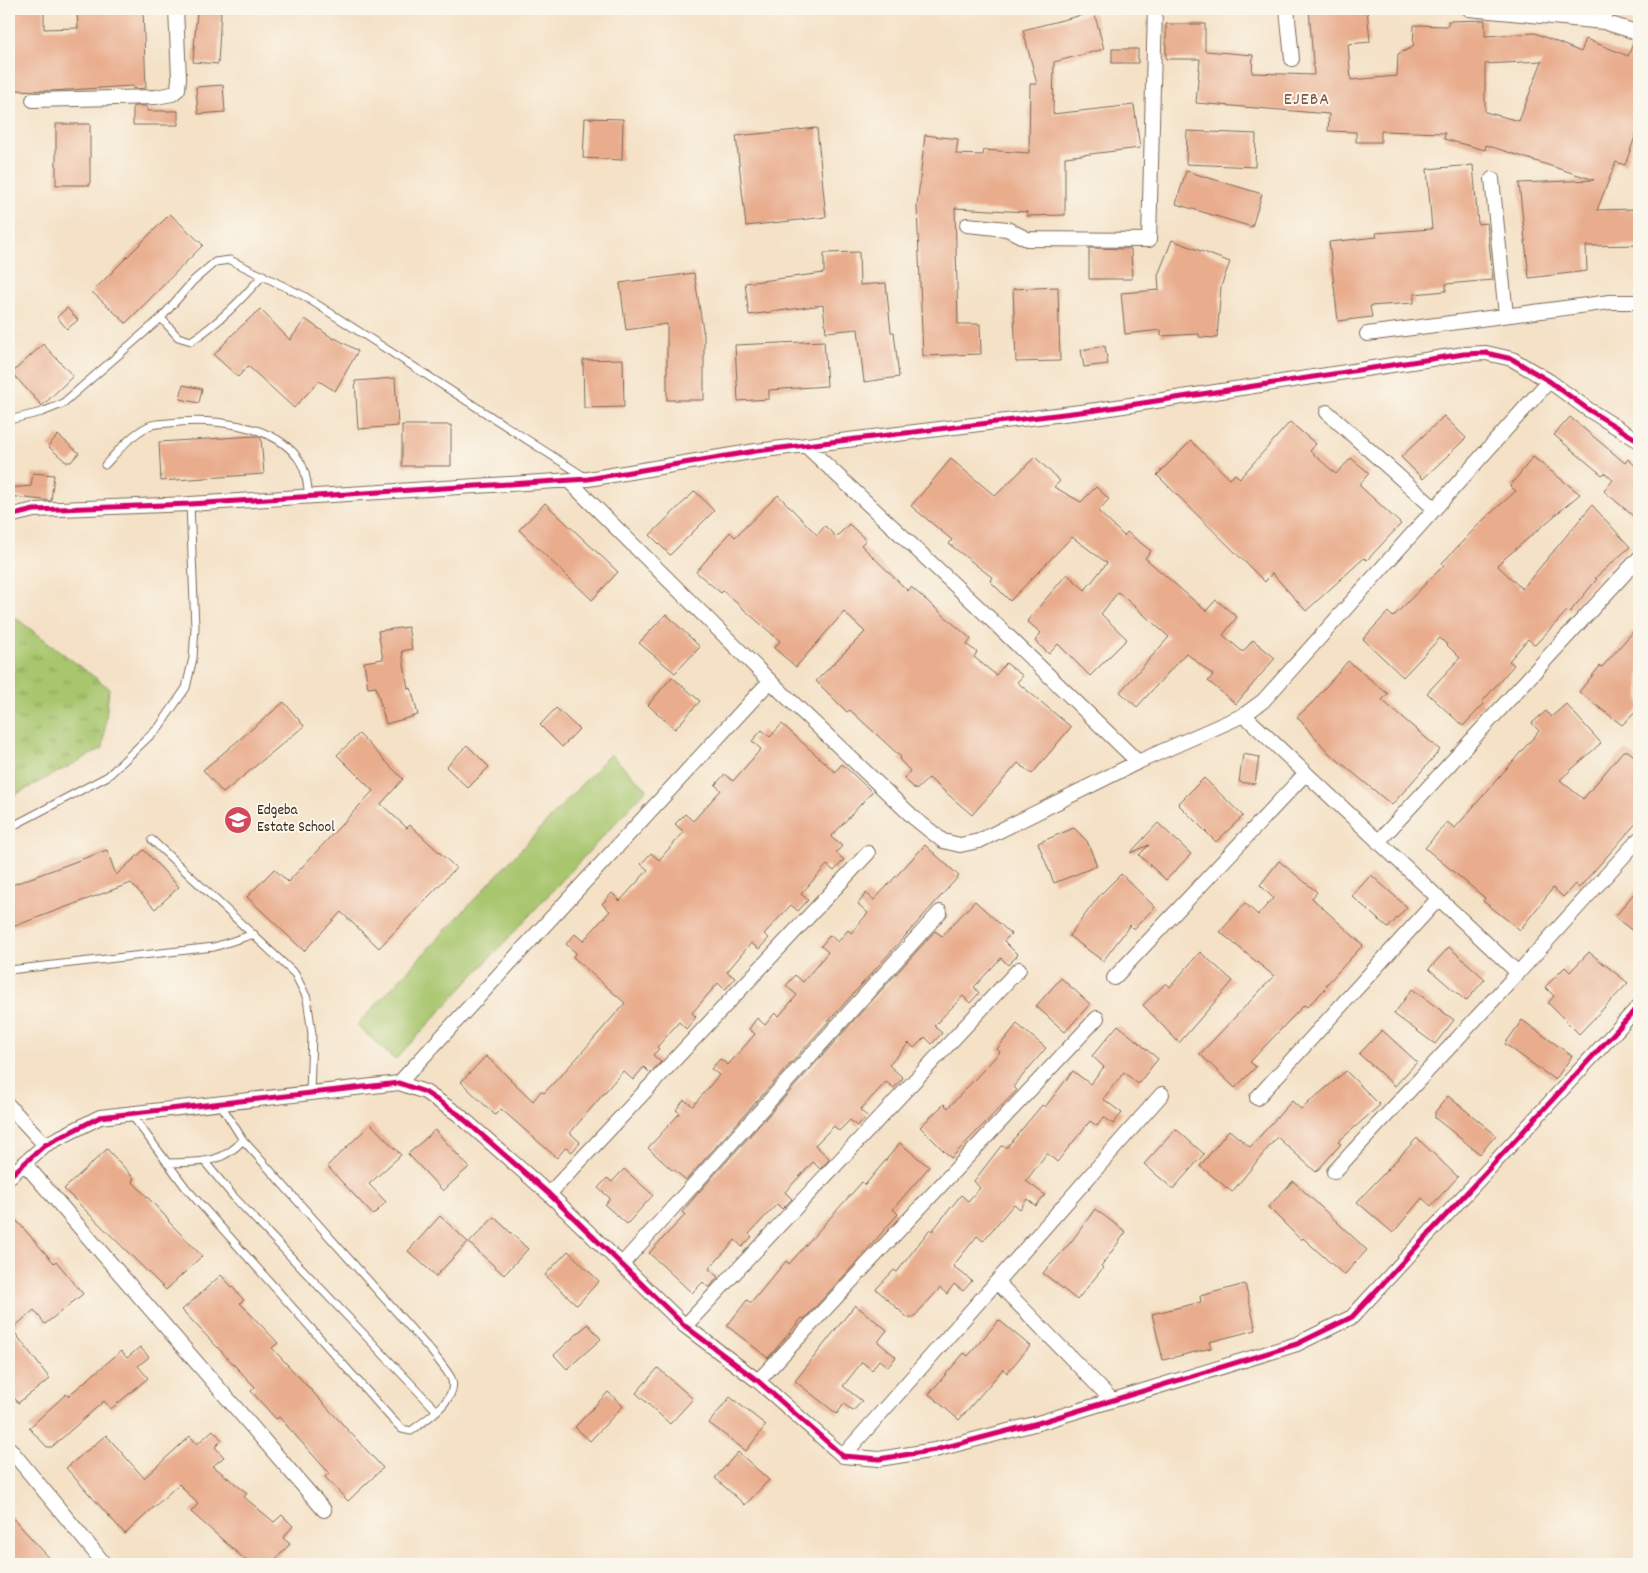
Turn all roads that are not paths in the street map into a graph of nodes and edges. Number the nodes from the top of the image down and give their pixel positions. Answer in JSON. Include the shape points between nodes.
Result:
{"nodes":[{"id":1,"x":176,"y":9,"type":"edge"},
{"id":2,"x":1155,"y":9,"type":"edge"},
{"id":3,"x":1287,"y":9,"type":"edge"},
{"id":4,"x":1470,"y":9,"type":"edge"},
{"id":5,"x":1605,"y":15,"type":"edge"},
{"id":6,"x":1639,"y":33,"type":"edge"},
{"id":7,"x":1292,"y":59,"type":"dead end"},
{"id":8,"x":33,"y":100,"type":"dead end"},
{"id":9,"x":1492,"y":179,"type":"dead end"},
{"id":10,"x":967,"y":225,"type":"dead end"},
{"id":11,"x":263,"y":275,"type":"junction"},
{"id":12,"x":1639,"y":302,"type":"edge"},
{"id":13,"x":1506,"y":315,"type":"junction"},
{"id":14,"x":161,"y":318,"type":"junction"},
{"id":15,"x":1367,"y":334,"type":"dead end"},
{"id":16,"x":1549,"y":381,"type":"junction"},
{"id":17,"x":1327,"y":412,"type":"dead end"},
{"id":18,"x":9,"y":420,"type":"edge"},
{"id":19,"x":1639,"y":441,"type":"edge"},
{"id":20,"x":805,"y":445,"type":"junction"},
{"id":21,"x":105,"y":465,"type":"dead end"},
{"id":22,"x":588,"y":479,"type":"junction"},
{"id":23,"x":568,"y":480,"type":"junction"},
{"id":24,"x":309,"y":496,"type":"junction"},
{"id":25,"x":190,"y":504,"type":"junction"},
{"id":26,"x":1435,"y":509,"type":"junction"},
{"id":27,"x":9,"y":516,"type":"edge"},
{"id":28,"x":1639,"y":558,"type":"edge"},
{"id":29,"x":770,"y":681,"type":"junction"},
{"id":30,"x":1244,"y":715,"type":"junction"},
{"id":31,"x":1138,"y":762,"type":"junction"},
{"id":32,"x":1306,"y":773,"type":"junction"},
{"id":33,"x":9,"y":828,"type":"edge"},
{"id":34,"x":1639,"y":839,"type":"edge"},
{"id":35,"x":152,"y":840,"type":"dead end"},
{"id":36,"x":1378,"y":842,"type":"junction"},
{"id":37,"x":868,"y":853,"type":"dead end"},
{"id":38,"x":1438,"y":899,"type":"junction"},
{"id":39,"x":940,"y":912,"type":"dead end"},
{"id":40,"x":254,"y":934,"type":"junction"},
{"id":41,"x":1019,"y":969,"type":"dead end"},
{"id":42,"x":9,"y":970,"type":"edge"},
{"id":43,"x":1518,"y":973,"type":"junction"},
{"id":44,"x":1114,"y":978,"type":"dead end"},
{"id":45,"x":1639,"y":1006,"type":"edge"},
{"id":46,"x":1097,"y":1018,"type":"dead end"},
{"id":47,"x":399,"y":1083,"type":"junction"},
{"id":48,"x":310,"y":1094,"type":"junction"},
{"id":49,"x":1162,"y":1094,"type":"dead end"},
{"id":50,"x":1257,"y":1098,"type":"dead end"},
{"id":51,"x":221,"y":1105,"type":"junction"},
{"id":52,"x":9,"y":1106,"type":"edge"},
{"id":53,"x":130,"y":1113,"type":"junction"},
{"id":54,"x":243,"y":1140,"type":"junction"},
{"id":55,"x":45,"y":1145,"type":"junction"},
{"id":56,"x":204,"y":1161,"type":"junction"},
{"id":57,"x":168,"y":1163,"type":"junction"},
{"id":58,"x":25,"y":1164,"type":"junction"},
{"id":59,"x":1334,"y":1172,"type":"dead end"},
{"id":60,"x":9,"y":1177,"type":"edge"},
{"id":61,"x":549,"y":1194,"type":"junction"},
{"id":62,"x":622,"y":1264,"type":"junction"},
{"id":63,"x":997,"y":1282,"type":"junction"},
{"id":64,"x":685,"y":1326,"type":"junction"},
{"id":65,"x":758,"y":1381,"type":"junction"},
{"id":66,"x":1112,"y":1400,"type":"junction"},
{"id":67,"x":436,"y":1410,"type":"junction"},
{"id":68,"x":9,"y":1448,"type":"edge"},
{"id":69,"x":843,"y":1456,"type":"junction"},
{"id":70,"x":324,"y":1510,"type":"dead end"},
{"id":71,"x":102,"y":1561,"type":"dead end"}],
"edges":[{"from":1,"to":8,"type":"street","via":[[179,78],[178,89],[172,94]]},
{"from":2,"to":10,"type":"street","via":[[1149,240],[1028,239],[1007,229]]},
{"from":3,"to":7,"type":"street"},
{"from":4,"to":5,"type":"street"},
{"from":5,"to":6,"type":"street"},
{"from":9,"to":13,"type":"street"},
{"from":11,"to":14,"type":"lane","via":[[230,260],[215,262],[193,281]]},
{"from":11,"to":14,"type":"lane","via":[[238,304],[191,341],[178,337]]},
{"from":11,"to":22,"type":"lane","via":[[304,296]]},
{"from":12,"to":13,"type":"street","via":[[1610,302]]},
{"from":13,"to":15,"type":"street"},
{"from":14,"to":18,"type":"lane","via":[[62,404]]},
{"from":16,"to":19,"type":"street"},
{"from":16,"to":20,"type":"street","via":[[1512,359],[1486,353],[1464,354],[1097,410]]},
{"from":16,"to":26,"type":"street"},
{"from":17,"to":26,"type":"street"},
{"from":20,"to":22,"type":"street"},
{"from":20,"to":31,"type":"street"},
{"from":21,"to":24,"type":"lane","via":[[148,426],[189,421],[240,426],[272,436],[297,456],[307,477]]},
{"from":22,"to":23,"type":"street"},
{"from":23,"to":24,"type":"street"},
{"from":23,"to":29,"type":"street"},
{"from":24,"to":25,"type":"street"},
{"from":25,"to":27,"type":"street","via":[[34,510]]},
{"from":25,"to":33,"type":"lane","via":[[195,628],[186,688],[159,727],[108,776]]},
{"from":26,"to":30,"type":"street","via":[[1263,702]]},
{"from":28,"to":36,"type":"street"},
{"from":29,"to":31,"type":"street","via":[[913,817],[943,841],[960,845],[979,842]]},
{"from":29,"to":47,"type":"street"},
{"from":30,"to":31,"type":"street"},
{"from":30,"to":32,"type":"street"},
{"from":32,"to":36,"type":"street"},
{"from":32,"to":44,"type":"street"},
{"from":34,"to":43,"type":"street"},
{"from":35,"to":40,"type":"lane"},
{"from":36,"to":38,"type":"street"},
{"from":37,"to":61,"type":"street"},
{"from":38,"to":43,"type":"street"},
{"from":38,"to":50,"type":"street"},
{"from":39,"to":62,"type":"street"},
{"from":40,"to":42,"type":"lane","via":[[214,948]]},
{"from":40,"to":48,"type":"lane","via":[[295,974],[307,998],[312,1034]]},
{"from":41,"to":64,"type":"street"},
{"from":43,"to":59,"type":"street"},
{"from":45,"to":66,"type":"street","via":[[1352,1317],[1297,1344]]},
{"from":46,"to":65,"type":"street"},
{"from":47,"to":48,"type":"street"},
{"from":47,"to":61,"type":"street","via":[[425,1092],[458,1114]]},
{"from":48,"to":51,"type":"street"},
{"from":49,"to":63,"type":"street"},
{"from":51,"to":53,"type":"street"},
{"from":51,"to":54,"type":"lane"},
{"from":52,"to":55,"type":"street"},
{"from":53,"to":55,"type":"street","via":[[100,1117]]},
{"from":53,"to":57,"type":"lane"},
{"from":54,"to":56,"type":"lane","via":[[231,1153]]},
{"from":54,"to":67,"type":"lane","via":[[432,1352],[452,1379],[453,1389]]},
{"from":55,"to":58,"type":"street"},
{"from":56,"to":57,"type":"lane"},
{"from":56,"to":67,"type":"lane","via":[[234,1197]]},
{"from":57,"to":67,"type":"lane","via":[[261,1274],[402,1429],[411,1431]]},
{"from":58,"to":60,"type":"street"},
{"from":58,"to":70,"type":"street"},
{"from":61,"to":62,"type":"street"},
{"from":62,"to":64,"type":"street"},
{"from":63,"to":66,"type":"street"},
{"from":63,"to":69,"type":"street"},
{"from":64,"to":65,"type":"street"},
{"from":65,"to":69,"type":"street"},
{"from":66,"to":69,"type":"street","via":[[935,1450],[879,1459]]},
{"from":68,"to":71,"type":"street"}]}
